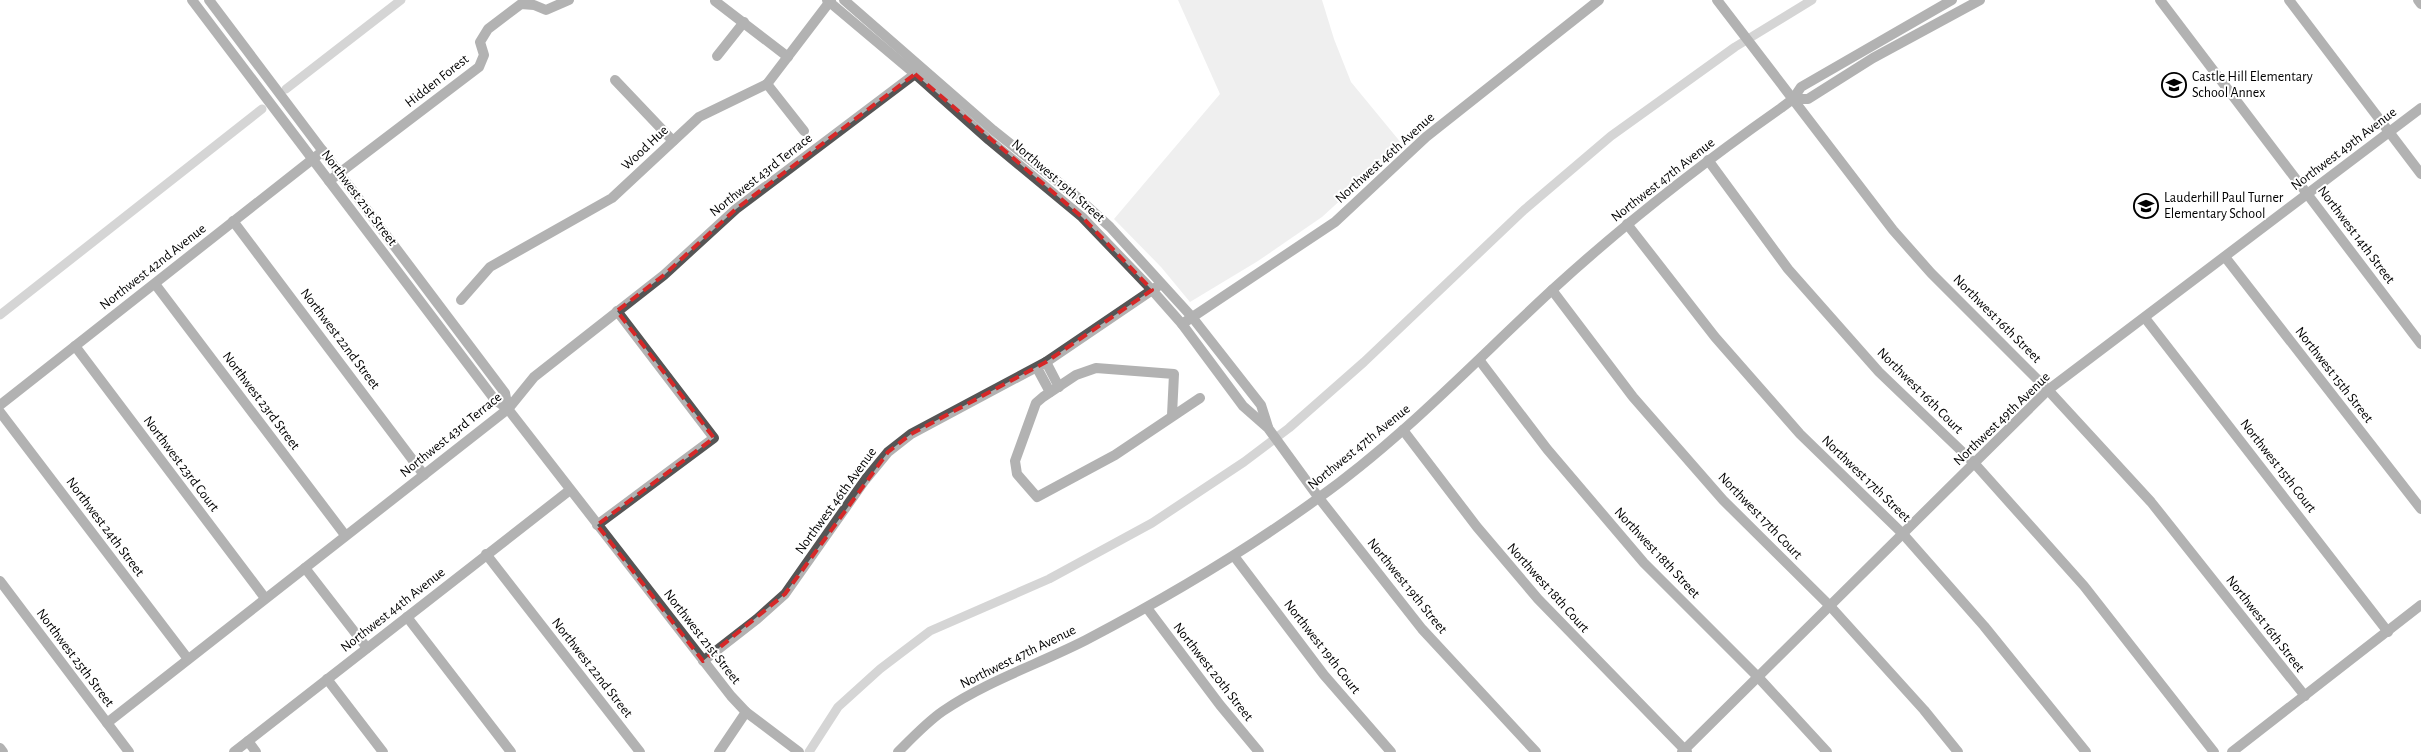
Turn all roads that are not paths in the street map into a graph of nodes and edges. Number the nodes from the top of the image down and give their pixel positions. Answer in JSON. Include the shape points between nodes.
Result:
{"nodes":[{"id":1,"x":192,"y":0,"type":"edge"},
{"id":2,"x":209,"y":0,"type":"edge"},
{"id":3,"x":570,"y":0,"type":"edge"},
{"id":4,"x":844,"y":0,"type":"edge"},
{"id":5,"x":1599,"y":0,"type":"edge"},
{"id":6,"x":1716,"y":0,"type":"edge"},
{"id":7,"x":1952,"y":0,"type":"edge"},
{"id":8,"x":1980,"y":0,"type":"edge"},
{"id":9,"x":2160,"y":0,"type":"edge"},
{"id":10,"x":2289,"y":0,"type":"edge"},
{"id":11,"x":2418,"y":0,"type":"edge"},
{"id":12,"x":715,"y":1,"type":"edge"},
{"id":13,"x":830,"y":1,"type":"edge"},
{"id":14,"x":2421,"y":4,"type":"edge"},
{"id":15,"x":744,"y":22,"type":"junction"},
{"id":16,"x":1867,"y":48,"type":"junction"},
{"id":17,"x":717,"y":56,"type":"dead end"},
{"id":18,"x":788,"y":57,"type":"junction"},
{"id":19,"x":1873,"y":58,"type":"junction"},
{"id":20,"x":918,"y":70,"type":"junction"},
{"id":21,"x":616,"y":80,"type":"dead end"},
{"id":22,"x":767,"y":84,"type":"junction"},
{"id":23,"x":1793,"y":99,"type":"junction"},
{"id":24,"x":2421,"y":108,"type":"edge"},
{"id":25,"x":804,"y":132,"type":"dead end"},
{"id":26,"x":2389,"y":132,"type":"junction"},
{"id":27,"x":673,"y":141,"type":"junction"},
{"id":28,"x":323,"y":151,"type":"junction"},
{"id":29,"x":312,"y":159,"type":"junction"},
{"id":30,"x":1708,"y":160,"type":"junction"},
{"id":31,"x":340,"y":173,"type":"junction"},
{"id":32,"x":2421,"y":174,"type":"edge"},
{"id":33,"x":329,"y":181,"type":"junction"},
{"id":34,"x":2307,"y":194,"type":"junction"},
{"id":35,"x":1090,"y":209,"type":"junction"},
{"id":36,"x":1082,"y":217,"type":"junction"},
{"id":37,"x":233,"y":221,"type":"junction"},
{"id":38,"x":1627,"y":224,"type":"junction"},
{"id":39,"x":2225,"y":257,"type":"junction"},
{"id":40,"x":154,"y":284,"type":"junction"},
{"id":41,"x":1157,"y":287,"type":"junction"},
{"id":42,"x":1552,"y":290,"type":"junction"},
{"id":43,"x":461,"y":300,"type":"dead end"},
{"id":44,"x":617,"y":310,"type":"junction"},
{"id":45,"x":1192,"y":317,"type":"junction"},
{"id":46,"x":2145,"y":318,"type":"junction"},
{"id":47,"x":1182,"y":324,"type":"junction"},
{"id":48,"x":2421,"y":344,"type":"edge"},
{"id":49,"x":75,"y":346,"type":"junction"},
{"id":50,"x":1480,"y":361,"type":"junction"},
{"id":51,"x":1041,"y":365,"type":"junction"},
{"id":52,"x":1055,"y":389,"type":"junction"},
{"id":53,"x":2048,"y":390,"type":"junction"},
{"id":54,"x":1200,"y":398,"type":"dead end"},
{"id":55,"x":0,"y":405,"type":"edge"},
{"id":56,"x":508,"y":408,"type":"junction"},
{"id":57,"x":0,"y":412,"type":"edge"},
{"id":58,"x":1172,"y":415,"type":"junction"},
{"id":59,"x":1268,"y":428,"type":"junction"},
{"id":60,"x":1403,"y":430,"type":"junction"},
{"id":61,"x":1975,"y":464,"type":"junction"},
{"id":62,"x":424,"y":474,"type":"junction"},
{"id":63,"x":570,"y":490,"type":"junction"},
{"id":64,"x":1319,"y":498,"type":"junction"},
{"id":65,"x":2421,"y":509,"type":"edge"},
{"id":66,"x":597,"y":525,"type":"junction"},
{"id":67,"x":1903,"y":534,"type":"junction"},
{"id":68,"x":345,"y":535,"type":"junction"},
{"id":69,"x":486,"y":554,"type":"junction"},
{"id":70,"x":1234,"y":556,"type":"junction"},
{"id":71,"x":305,"y":568,"type":"junction"},
{"id":72,"x":0,"y":581,"type":"edge"},
{"id":73,"x":265,"y":598,"type":"junction"},
{"id":74,"x":1830,"y":606,"type":"junction"},
{"id":75,"x":2421,"y":606,"type":"edge"},
{"id":76,"x":1148,"y":608,"type":"junction"},
{"id":77,"x":407,"y":617,"type":"junction"},
{"id":78,"x":2388,"y":632,"type":"junction"},
{"id":79,"x":367,"y":648,"type":"junction"},
{"id":80,"x":188,"y":659,"type":"junction"},
{"id":81,"x":702,"y":661,"type":"junction"},
{"id":82,"x":1758,"y":677,"type":"junction"},
{"id":83,"x":327,"y":679,"type":"junction"},
{"id":84,"x":2305,"y":696,"type":"junction"},
{"id":85,"x":746,"y":712,"type":"junction"},
{"id":86,"x":107,"y":723,"type":"junction"},
{"id":87,"x":248,"y":741,"type":"junction"},
{"id":88,"x":0,"y":748,"type":"edge"},
{"id":89,"x":796,"y":750,"type":"edge"},
{"id":90,"x":1684,"y":751,"type":"edge"},
{"id":91,"x":3,"y":752,"type":"edge"},
{"id":92,"x":129,"y":752,"type":"edge"},
{"id":93,"x":234,"y":752,"type":"edge"},
{"id":94,"x":256,"y":752,"type":"edge"},
{"id":95,"x":382,"y":752,"type":"edge"},
{"id":96,"x":511,"y":752,"type":"edge"},
{"id":97,"x":640,"y":752,"type":"edge"},
{"id":98,"x":719,"y":752,"type":"edge"},
{"id":99,"x":898,"y":752,"type":"edge"},
{"id":100,"x":1259,"y":752,"type":"edge"},
{"id":101,"x":1390,"y":752,"type":"edge"},
{"id":102,"x":1536,"y":752,"type":"edge"},
{"id":103,"x":1827,"y":752,"type":"edge"},
{"id":104,"x":1958,"y":752,"type":"edge"},
{"id":105,"x":2086,"y":752,"type":"edge"},
{"id":106,"x":2214,"y":752,"type":"edge"},
{"id":107,"x":2232,"y":752,"type":"edge"}],
"edges":[{"from":1,"to":29,"type":"street","name":"Northwest 21st Street"},
{"from":2,"to":28,"type":"street","name":"Northwest 21st Street"},
{"from":3,"to":31,"type":"street","name":"Hidden Forest","via":[[546,10],[521,4],[488,29],[480,42],[484,55],[479,67]]},
{"from":4,"to":20,"type":"street","name":"Northwest 19th Street"},
{"from":5,"to":45,"type":"street","name":"Northwest 46th Avenue","via":[[1426,137],[1335,222]]},
{"from":6,"to":23,"type":"street","name":"Northwest 16th Street"},
{"from":7,"to":16,"type":"street","name":"Northwest 47th Avenue"},
{"from":8,"to":19,"type":"street","name":"Northwest 47th Avenue"},
{"from":9,"to":34,"type":"street","name":"Northwest 14th Street"},
{"from":10,"to":26,"type":"street"},
{"from":11,"to":14,"type":"street"},
{"from":12,"to":15,"type":"street"},
{"from":13,"to":18,"type":"street","name":"Wood Hue"},
{"from":13,"to":20,"type":"street","name":"Northwest 19th Street"},
{"from":15,"to":17,"type":"street"},
{"from":15,"to":18,"type":"street"},
{"from":16,"to":19,"type":"street"},
{"from":16,"to":23,"type":"street","name":"Northwest 47th Avenue","via":[[1801,87]]},
{"from":18,"to":22,"type":"street","name":"Wood Hue"},
{"from":19,"to":23,"type":"street","name":"Northwest 47th Avenue","via":[[1808,99]]},
{"from":20,"to":35,"type":"street","name":"Northwest 19th Street"},
{"from":20,"to":36,"type":"street","name":"Northwest 19th Street","via":[[988,140]]},
{"from":20,"to":44,"type":"street","name":"Northwest 43rd Terrace","via":[[736,209],[664,275]]},
{"from":21,"to":27,"type":"street"},
{"from":22,"to":25,"type":"street"},
{"from":22,"to":27,"type":"street","name":"Wood Hue","via":[[698,117]]},
{"from":23,"to":30,"type":"street","name":"Northwest 47th Avenue"},
{"from":23,"to":53,"type":"street","name":"Northwest 16th Street","via":[[1893,230],[1931,273]]},
{"from":24,"to":26,"type":"street","name":"Northwest 49th Avenue"},
{"from":26,"to":32,"type":"street"},
{"from":26,"to":34,"type":"street","name":"Northwest 49th Avenue"},
{"from":27,"to":43,"type":"street","name":"Wood Hue","via":[[601,206],[490,267]]},
{"from":28,"to":29,"type":"street","name":"Northwest 42nd Avenue"},
{"from":28,"to":31,"type":"street","name":"Northwest 21st Street"},
{"from":29,"to":33,"type":"street","name":"Northwest 21st Street"},
{"from":29,"to":37,"type":"street","name":"Northwest 42nd Avenue"},
{"from":30,"to":38,"type":"street","name":"Northwest 47th Avenue"},
{"from":30,"to":61,"type":"street","name":"Northwest 16th Court","via":[[1794,276],[1879,372]]},
{"from":31,"to":33,"type":"street","name":"Hidden Forest"},
{"from":31,"to":56,"type":"street","name":"Northwest 21st Street","via":[[505,393]]},
{"from":33,"to":56,"type":"street","name":"Northwest 21st Street","via":[[495,400]]},
{"from":34,"to":39,"type":"street","name":"Northwest 49th Avenue"},
{"from":34,"to":48,"type":"street","name":"Northwest 14th Street"},
{"from":35,"to":36,"type":"street"},
{"from":35,"to":41,"type":"street","name":"Northwest 19th Street"},
{"from":36,"to":41,"type":"street","name":"Northwest 19th Street"},
{"from":37,"to":40,"type":"street","name":"Northwest 42nd Avenue"},
{"from":37,"to":62,"type":"street","name":"Northwest 22nd Street"},
{"from":38,"to":42,"type":"street","name":"Northwest 47th Avenue"},
{"from":38,"to":67,"type":"street","name":"Northwest 17th Street","via":[[1715,337],[1794,426]]},
{"from":39,"to":46,"type":"street","name":"Northwest 49th Avenue"},
{"from":39,"to":65,"type":"street","name":"Northwest 15th Street"},
{"from":40,"to":49,"type":"street","name":"Northwest 42nd Avenue"},
{"from":40,"to":68,"type":"street","name":"Northwest 23rd Street"},
{"from":41,"to":45,"type":"street","name":"Northwest 19th Street"},
{"from":41,"to":47,"type":"street","name":"Northwest 19th Street"},
{"from":41,"to":51,"type":"street","name":"Northwest 46th Avenue"},
{"from":42,"to":50,"type":"street","name":"Northwest 47th Avenue"},
{"from":42,"to":74,"type":"street","name":"Northwest 17th Court","via":[[1633,397],[1723,500]]},
{"from":44,"to":56,"type":"street","name":"Northwest 43rd Terrace","via":[[534,377]]},
{"from":44,"to":66,"type":"street","via":[[714,438]]},
{"from":45,"to":47,"type":"street","name":"Northwest 46th Avenue"},
{"from":45,"to":59,"type":"street","name":"Northwest 19th Street","via":[[1261,405]]},
{"from":46,"to":53,"type":"street","name":"Northwest 49th Avenue"},
{"from":46,"to":78,"type":"street","name":"Northwest 15th Court"},
{"from":47,"to":59,"type":"street","name":"Northwest 19th Street","via":[[1243,406]]},
{"from":49,"to":55,"type":"street","name":"Northwest 42nd Avenue"},
{"from":49,"to":73,"type":"street","name":"Northwest 23rd Court"},
{"from":50,"to":60,"type":"street","name":"Northwest 47th Avenue"},
{"from":50,"to":82,"type":"street","name":"Northwest 18th Street","via":[[1547,449],[1644,563]]},
{"from":51,"to":52,"type":"street"},
{"from":51,"to":81,"type":"street","name":"Northwest 46th Avenue","via":[[911,434],[888,452],[785,594]]},
{"from":52,"to":58,"type":"street","via":[[1076,375],[1096,368],[1174,374]]},
{"from":52,"to":58,"type":"street","via":[[1036,402],[1015,461],[1017,474],[1037,497],[1115,455]]},
{"from":53,"to":61,"type":"street","name":"Northwest 49th Avenue"},
{"from":53,"to":84,"type":"street","name":"Northwest 16th Street","via":[[2151,502]]},
{"from":54,"to":58,"type":"street"},
{"from":56,"to":62,"type":"street","name":"Northwest 43rd Terrace"},
{"from":56,"to":63,"type":"street","name":"Northwest 21st Street"},
{"from":57,"to":80,"type":"street","name":"Northwest 24th Street"},
{"from":59,"to":64,"type":"street","name":"Northwest 19th Street"},
{"from":60,"to":64,"type":"street","name":"Northwest 47th Avenue"},
{"from":60,"to":90,"type":"street","name":"Northwest 18th Court","via":[[1477,528],[1538,599]]},
{"from":61,"to":67,"type":"street","name":"Northwest 49th Avenue"},
{"from":61,"to":106,"type":"street","name":"Northwest 16th Court","via":[[2084,586]]},
{"from":62,"to":68,"type":"street","name":"Northwest 43rd Terrace"},
{"from":63,"to":66,"type":"street","name":"Northwest 21st Street"},
{"from":63,"to":69,"type":"street","name":"Northwest 44th Avenue"},
{"from":64,"to":70,"type":"street","name":"Northwest 47th Avenue"},
{"from":64,"to":102,"type":"street","name":"Northwest 19th Street","via":[[1422,629]]},
{"from":66,"to":81,"type":"street","name":"Northwest 21st Street"},
{"from":67,"to":74,"type":"street","name":"Northwest 49th Avenue"},
{"from":67,"to":105,"type":"street","name":"Northwest 17th Street","via":[[1984,626]]},
{"from":68,"to":71,"type":"street","name":"Northwest 43rd Terrace"},
{"from":69,"to":77,"type":"street","name":"Northwest 44th Avenue"},
{"from":69,"to":97,"type":"street","name":"Northwest 22nd Street"},
{"from":70,"to":76,"type":"street","name":"Northwest 47th Avenue"},
{"from":70,"to":101,"type":"street","name":"Northwest 19th Court","via":[[1324,675]]},
{"from":71,"to":73,"type":"street","name":"Northwest 43rd Terrace"},
{"from":71,"to":79,"type":"street"},
{"from":72,"to":86,"type":"street","name":"Northwest 25th Street"},
{"from":73,"to":80,"type":"street","name":"Northwest 43rd Terrace"},
{"from":74,"to":82,"type":"street","name":"Northwest 49th Avenue"},
{"from":74,"to":104,"type":"street","name":"Northwest 17th Court"},
{"from":75,"to":78,"type":"street"},
{"from":76,"to":99,"type":"street","name":"Northwest 47th Avenue","via":[[1071,648],[976,691],[941,712]]},
{"from":76,"to":100,"type":"street","name":"Northwest 20th Street"},
{"from":77,"to":79,"type":"street","name":"Northwest 44th Avenue"},
{"from":77,"to":96,"type":"street"},
{"from":78,"to":84,"type":"street"},
{"from":79,"to":83,"type":"street","name":"Northwest 44th Avenue"},
{"from":80,"to":86,"type":"street","name":"Northwest 43rd Terrace"},
{"from":81,"to":85,"type":"street","name":"Northwest 21st Street"},
{"from":82,"to":90,"type":"street","name":"Northwest 49th Avenue"},
{"from":82,"to":103,"type":"street","name":"Northwest 18th Street"},
{"from":83,"to":87,"type":"street","name":"Northwest 44th Avenue"},
{"from":83,"to":95,"type":"street"},
{"from":84,"to":107,"type":"street"},
{"from":85,"to":89,"type":"street","name":"Northwest 21st Street"},
{"from":85,"to":98,"type":"street"},
{"from":86,"to":92,"type":"street","name":"Northwest 25th Street"},
{"from":87,"to":93,"type":"street","name":"Northwest 44th Avenue"},
{"from":87,"to":94,"type":"street"},
{"from":88,"to":91,"type":"street"}]}
